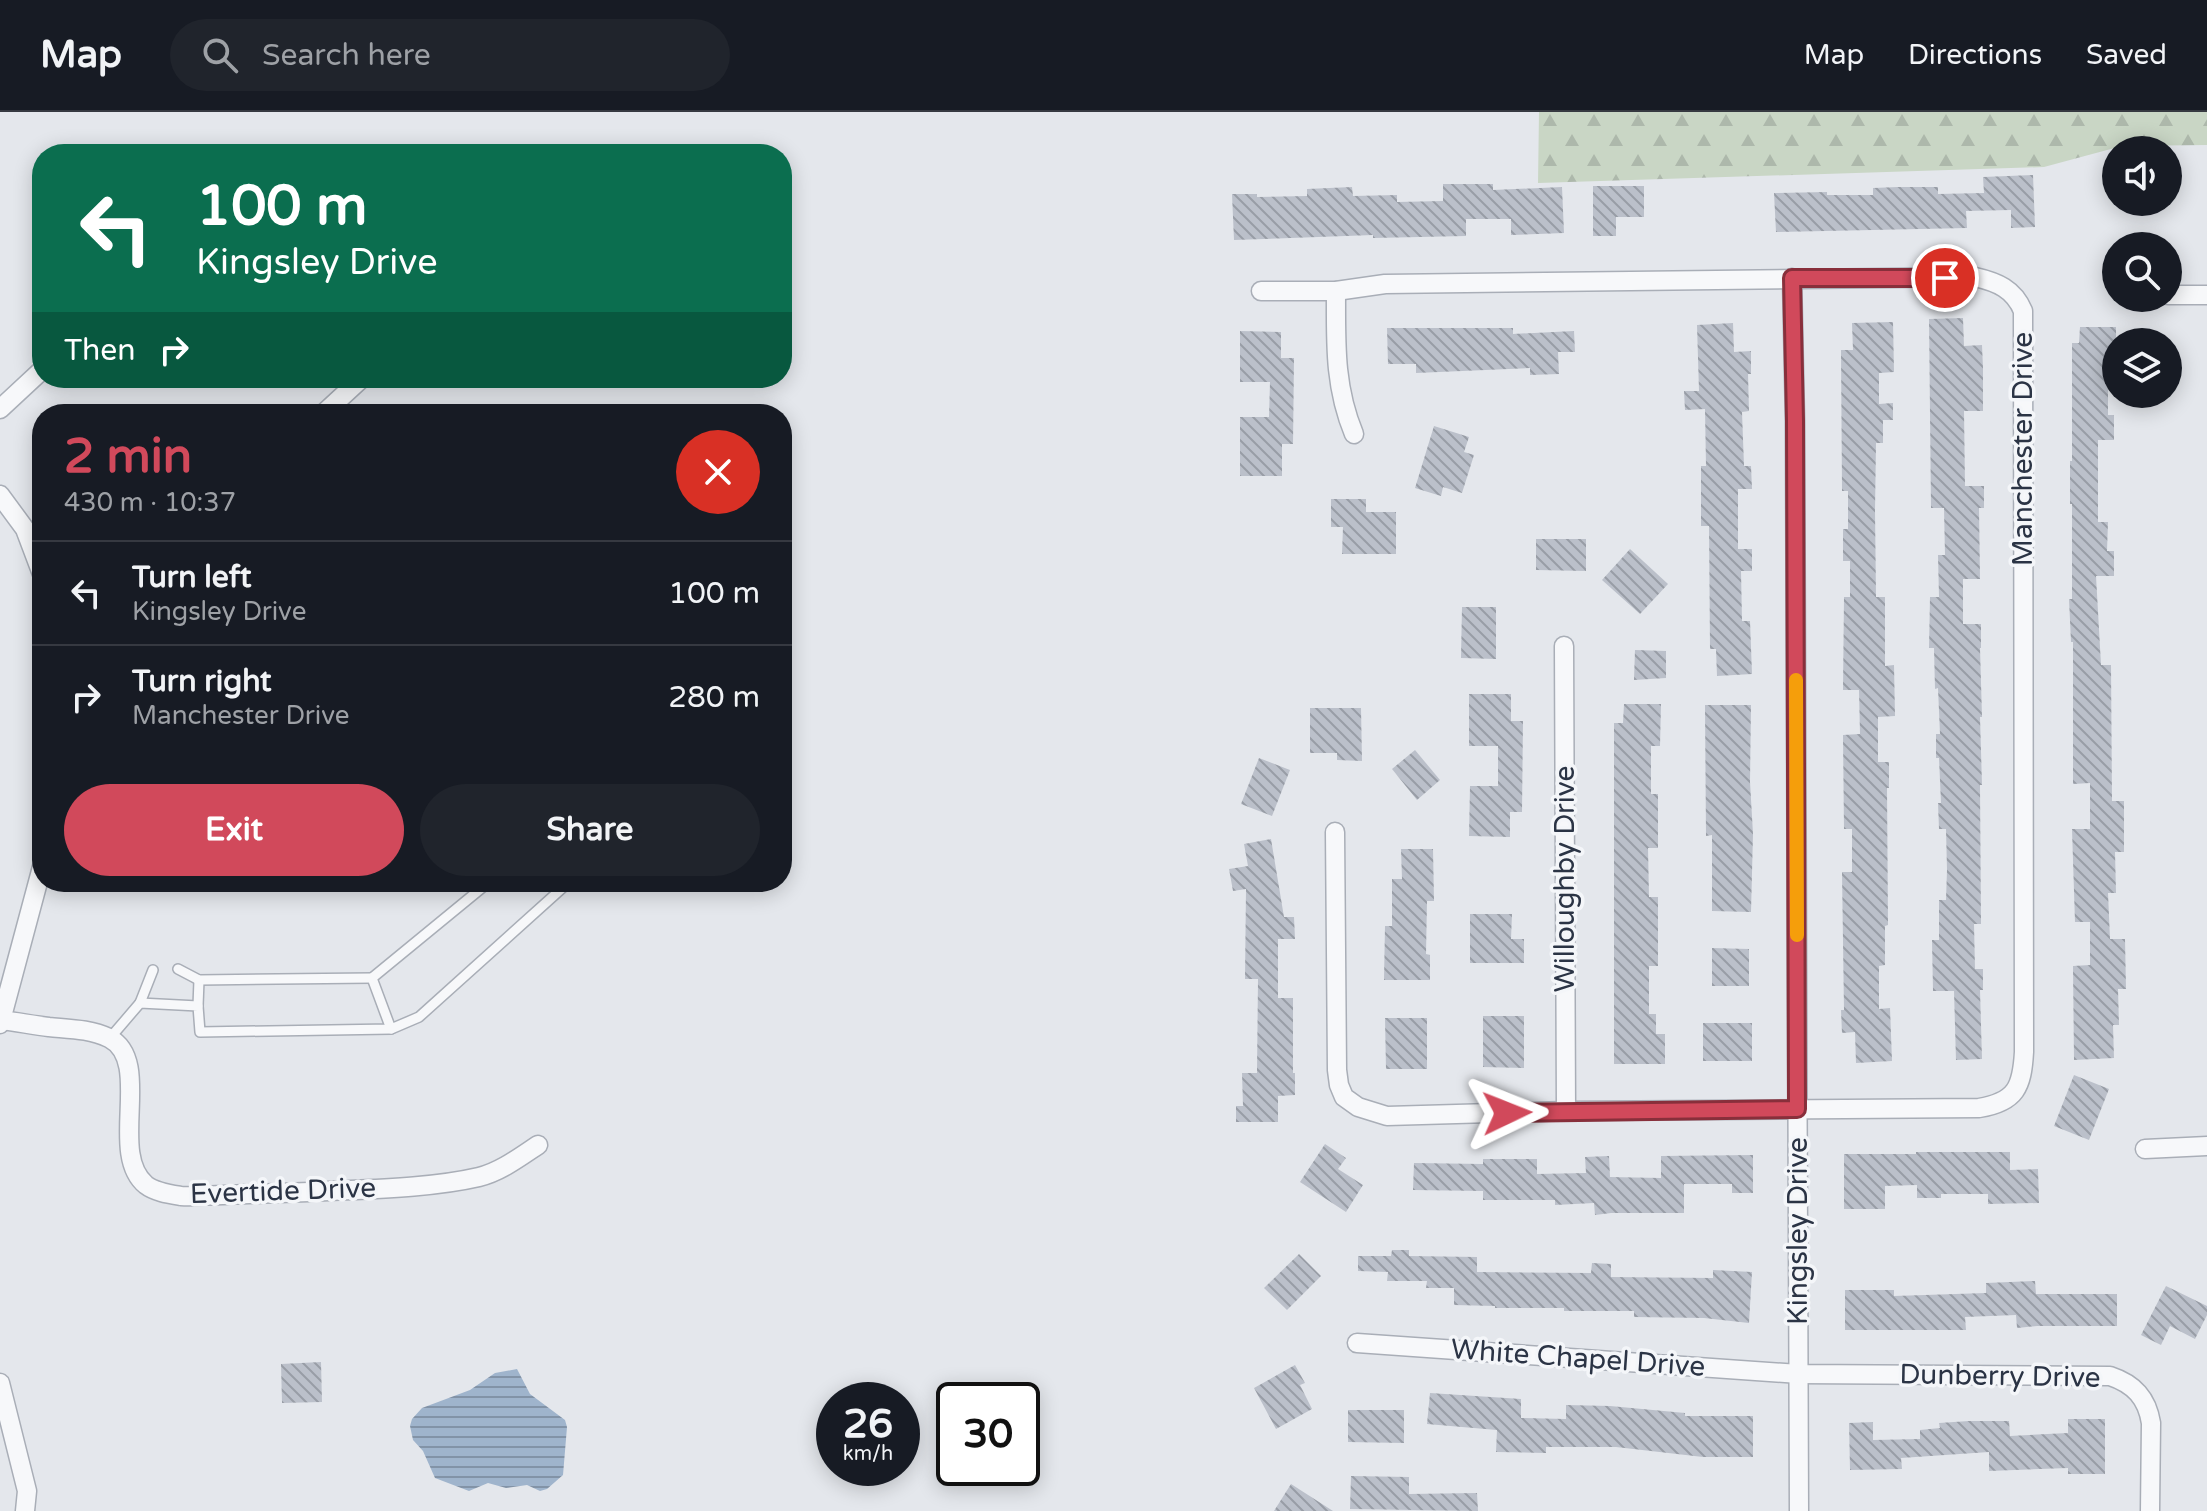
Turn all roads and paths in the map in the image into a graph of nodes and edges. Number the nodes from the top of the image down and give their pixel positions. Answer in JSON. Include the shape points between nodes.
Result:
{"nodes":[{"id":1,"x":1792,"y":278,"type":"junction"},
{"id":2,"x":1261,"y":291,"type":"dead end"},
{"id":3,"x":1336,"y":291,"type":"junction"},
{"id":4,"x":2182,"y":295,"type":"edge"},
{"id":5,"x":2207,"y":295,"type":"edge"},
{"id":6,"x":32,"y":379,"type":"edge"},
{"id":7,"x":351,"y":388,"type":"edge"},
{"id":8,"x":334,"y":404,"type":"edge"},
{"id":9,"x":0,"y":409,"type":"edge"},
{"id":10,"x":1354,"y":434,"type":"dead end"},
{"id":11,"x":0,"y":495,"type":"edge"},
{"id":12,"x":32,"y":548,"type":"edge"},
{"id":13,"x":1564,"y":646,"type":"dead end"},
{"id":14,"x":1335,"y":832,"type":"dead end"},
{"id":15,"x":35,"y":892,"type":"edge"},
{"id":16,"x":477,"y":892,"type":"edge"},
{"id":17,"x":558,"y":892,"type":"edge"},
{"id":18,"x":178,"y":969,"type":"dead end"},
{"id":19,"x":153,"y":970,"type":"dead end"},
{"id":20,"x":372,"y":978,"type":"junction"},
{"id":21,"x":199,"y":980,"type":"junction"},
{"id":22,"x":140,"y":1003,"type":"junction"},
{"id":23,"x":198,"y":1006,"type":"junction"},
{"id":24,"x":0,"y":1022,"type":"edge"},
{"id":25,"x":391,"y":1029,"type":"junction"},
{"id":26,"x":110,"y":1038,"type":"junction"},
{"id":27,"x":1797,"y":1109,"type":"junction"},
{"id":28,"x":1566,"y":1111,"type":"junction"},
{"id":29,"x":538,"y":1145,"type":"dead end"},
{"id":30,"x":2207,"y":1146,"type":"edge"},
{"id":31,"x":2145,"y":1149,"type":"dead end"},
{"id":32,"x":1357,"y":1343,"type":"dead end"},
{"id":33,"x":1799,"y":1374,"type":"junction"},
{"id":34,"x":0,"y":1383,"type":"edge"},
{"id":35,"x":2150,"y":1503,"type":"edge"},
{"id":36,"x":25,"y":1511,"type":"edge"},
{"id":37,"x":1799,"y":1511,"type":"edge"}],
"edges":[{"from":1,"to":3,"type":"street","name":"Manchester Drive","via":[[1385,284]]},
{"from":1,"to":27,"type":"street","name":"Kingsley Drive"},
{"from":1,"to":27,"type":"street","name":"Manchester Drive","via":[[1975,277],[2013,294],[2023,311],[2021,1079],[2007,1100],[1979,1108]]},
{"from":2,"to":3,"type":"street","name":"Manchester Drive"},
{"from":3,"to":10,"type":"street","via":[[1339,389]]},
{"from":4,"to":5,"type":"street"},
{"from":6,"to":9,"type":"street"},
{"from":7,"to":8,"type":"street"},
{"from":11,"to":12,"type":"street"},
{"from":13,"to":28,"type":"street","name":"Willoughby Drive"},
{"from":14,"to":28,"type":"street","via":[[1337,1070],[1344,1097],[1387,1116]]},
{"from":15,"to":24,"type":"street"},
{"from":16,"to":20,"type":"lane"},
{"from":17,"to":25,"type":"lane","via":[[419,1017]]},
{"from":18,"to":21,"type":"lane"},
{"from":19,"to":22,"type":"lane"},
{"from":20,"to":21,"type":"lane"},
{"from":20,"to":25,"type":"lane"},
{"from":21,"to":23,"type":"lane"},
{"from":22,"to":23,"type":"lane"},
{"from":22,"to":26,"type":"lane"},
{"from":23,"to":25,"type":"lane","via":[[200,1032]]},
{"from":24,"to":26,"type":"street","via":[[78,1029]]},
{"from":26,"to":29,"type":"street","name":"Evertide Drive","via":[[120,1046],[130,1077],[133,1165],[140,1179],[160,1192],[283,1193],[447,1181],[481,1176]]},
{"from":27,"to":28,"type":"street"},
{"from":27,"to":33,"type":"street","name":"Kingsley Drive"},
{"from":30,"to":31,"type":"street"},
{"from":32,"to":33,"type":"street","name":"White Chapel Drive"},
{"from":33,"to":35,"type":"street","name":"Dunberry Drive","via":[[2110,1376],[2133,1387],[2148,1409]]},
{"from":33,"to":37,"type":"street","name":"Kingsley Drive"},
{"from":34,"to":36,"type":"street","via":[[27,1491]]}]}
